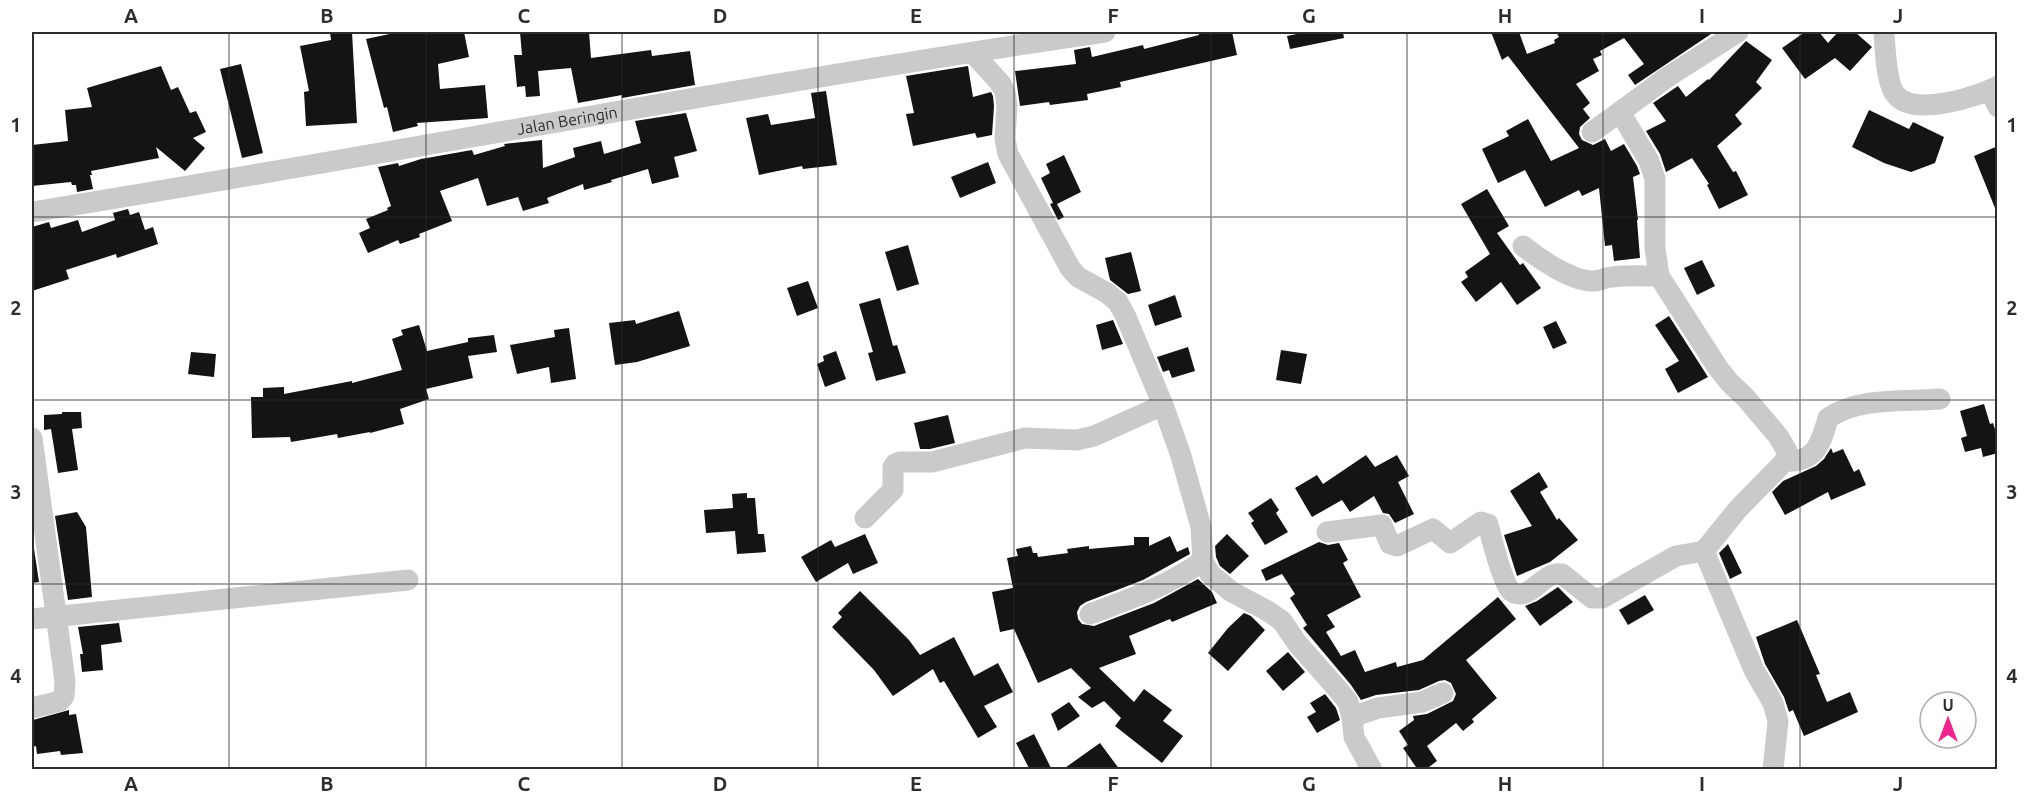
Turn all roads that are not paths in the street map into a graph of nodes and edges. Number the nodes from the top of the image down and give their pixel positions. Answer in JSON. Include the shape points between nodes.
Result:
{"nodes":[{"id":1,"x":1105,"y":32,"type":"edge"},
{"id":2,"x":1738,"y":32,"type":"edge"},
{"id":3,"x":1884,"y":32,"type":"edge"},
{"id":4,"x":973,"y":53,"type":"junction"},
{"id":5,"x":1995,"y":94,"type":"edge"},
{"id":6,"x":1620,"y":112,"type":"junction"},
{"id":7,"x":1592,"y":132,"type":"dead end"},
{"id":8,"x":32,"y":213,"type":"edge"},
{"id":9,"x":1523,"y":246,"type":"dead end"},
{"id":10,"x":1659,"y":276,"type":"junction"},
{"id":11,"x":1940,"y":399,"type":"dead end"},
{"id":12,"x":1163,"y":405,"type":"junction"},
{"id":13,"x":32,"y":438,"type":"edge"},
{"id":14,"x":1785,"y":461,"type":"junction"},
{"id":15,"x":865,"y":518,"type":"dead end"},
{"id":16,"x":1327,"y":532,"type":"dead end"},
{"id":17,"x":1704,"y":551,"type":"junction"},
{"id":18,"x":1203,"y":561,"type":"junction"},
{"id":19,"x":408,"y":580,"type":"dead end"},
{"id":20,"x":1090,"y":614,"type":"dead end"},
{"id":21,"x":56,"y":616,"type":"junction"},
{"id":22,"x":32,"y":619,"type":"edge"},
{"id":23,"x":1443,"y":693,"type":"dead end"},
{"id":24,"x":32,"y":708,"type":"edge"},
{"id":25,"x":1352,"y":717,"type":"junction"},
{"id":26,"x":1372,"y":770,"type":"edge"},
{"id":27,"x":1773,"y":770,"type":"edge"}],
"edges":[{"from":1,"to":4,"type":"street","name":"Jalan Beringin"},
{"from":2,"to":6,"type":"street"},
{"from":3,"to":5,"type":"street","via":[[1891,86],[1903,101],[1931,105]]},
{"from":4,"to":8,"type":"street","name":"Jalan Beringin","via":[[555,121],[385,154]]},
{"from":4,"to":12,"type":"street","via":[[1005,92],[1008,154],[1070,268],[1118,302]]},
{"from":6,"to":7,"type":"street"},
{"from":6,"to":10,"type":"street","via":[[1649,161],[1655,179]]},
{"from":9,"to":10,"type":"street","via":[[1565,272],[1595,282],[1611,277]]},
{"from":10,"to":14,"type":"street","via":[[1718,368],[1783,442]]},
{"from":11,"to":14,"type":"street","via":[[1847,407],[1828,418],[1822,440],[1809,456],[1797,462]]},
{"from":12,"to":15,"type":"street","via":[[1077,440],[1024,438],[932,462],[900,462],[893,467],[893,490]]},
{"from":12,"to":18,"type":"street","via":[[1201,527]]},
{"from":13,"to":21,"type":"street"},
{"from":14,"to":17,"type":"street"},
{"from":16,"to":17,"type":"street","via":[[1382,525],[1390,544],[1397,546],[1433,529],[1450,543],[1485,522],[1510,591],[1524,594],[1557,573],[1596,599],[1676,556]]},
{"from":17,"to":27,"type":"street","via":[[1754,670],[1773,703],[1778,721]]},
{"from":18,"to":20,"type":"street","via":[[1149,592]]},
{"from":18,"to":25,"type":"street","via":[[1220,583],[1282,621],[1348,702]]},
{"from":19,"to":21,"type":"street"},
{"from":21,"to":22,"type":"street"},
{"from":21,"to":24,"type":"street","via":[[64,696],[52,705]]},
{"from":23,"to":25,"type":"street","via":[[1422,702],[1378,708]]},
{"from":25,"to":26,"type":"street","via":[[1354,737]]}]}
